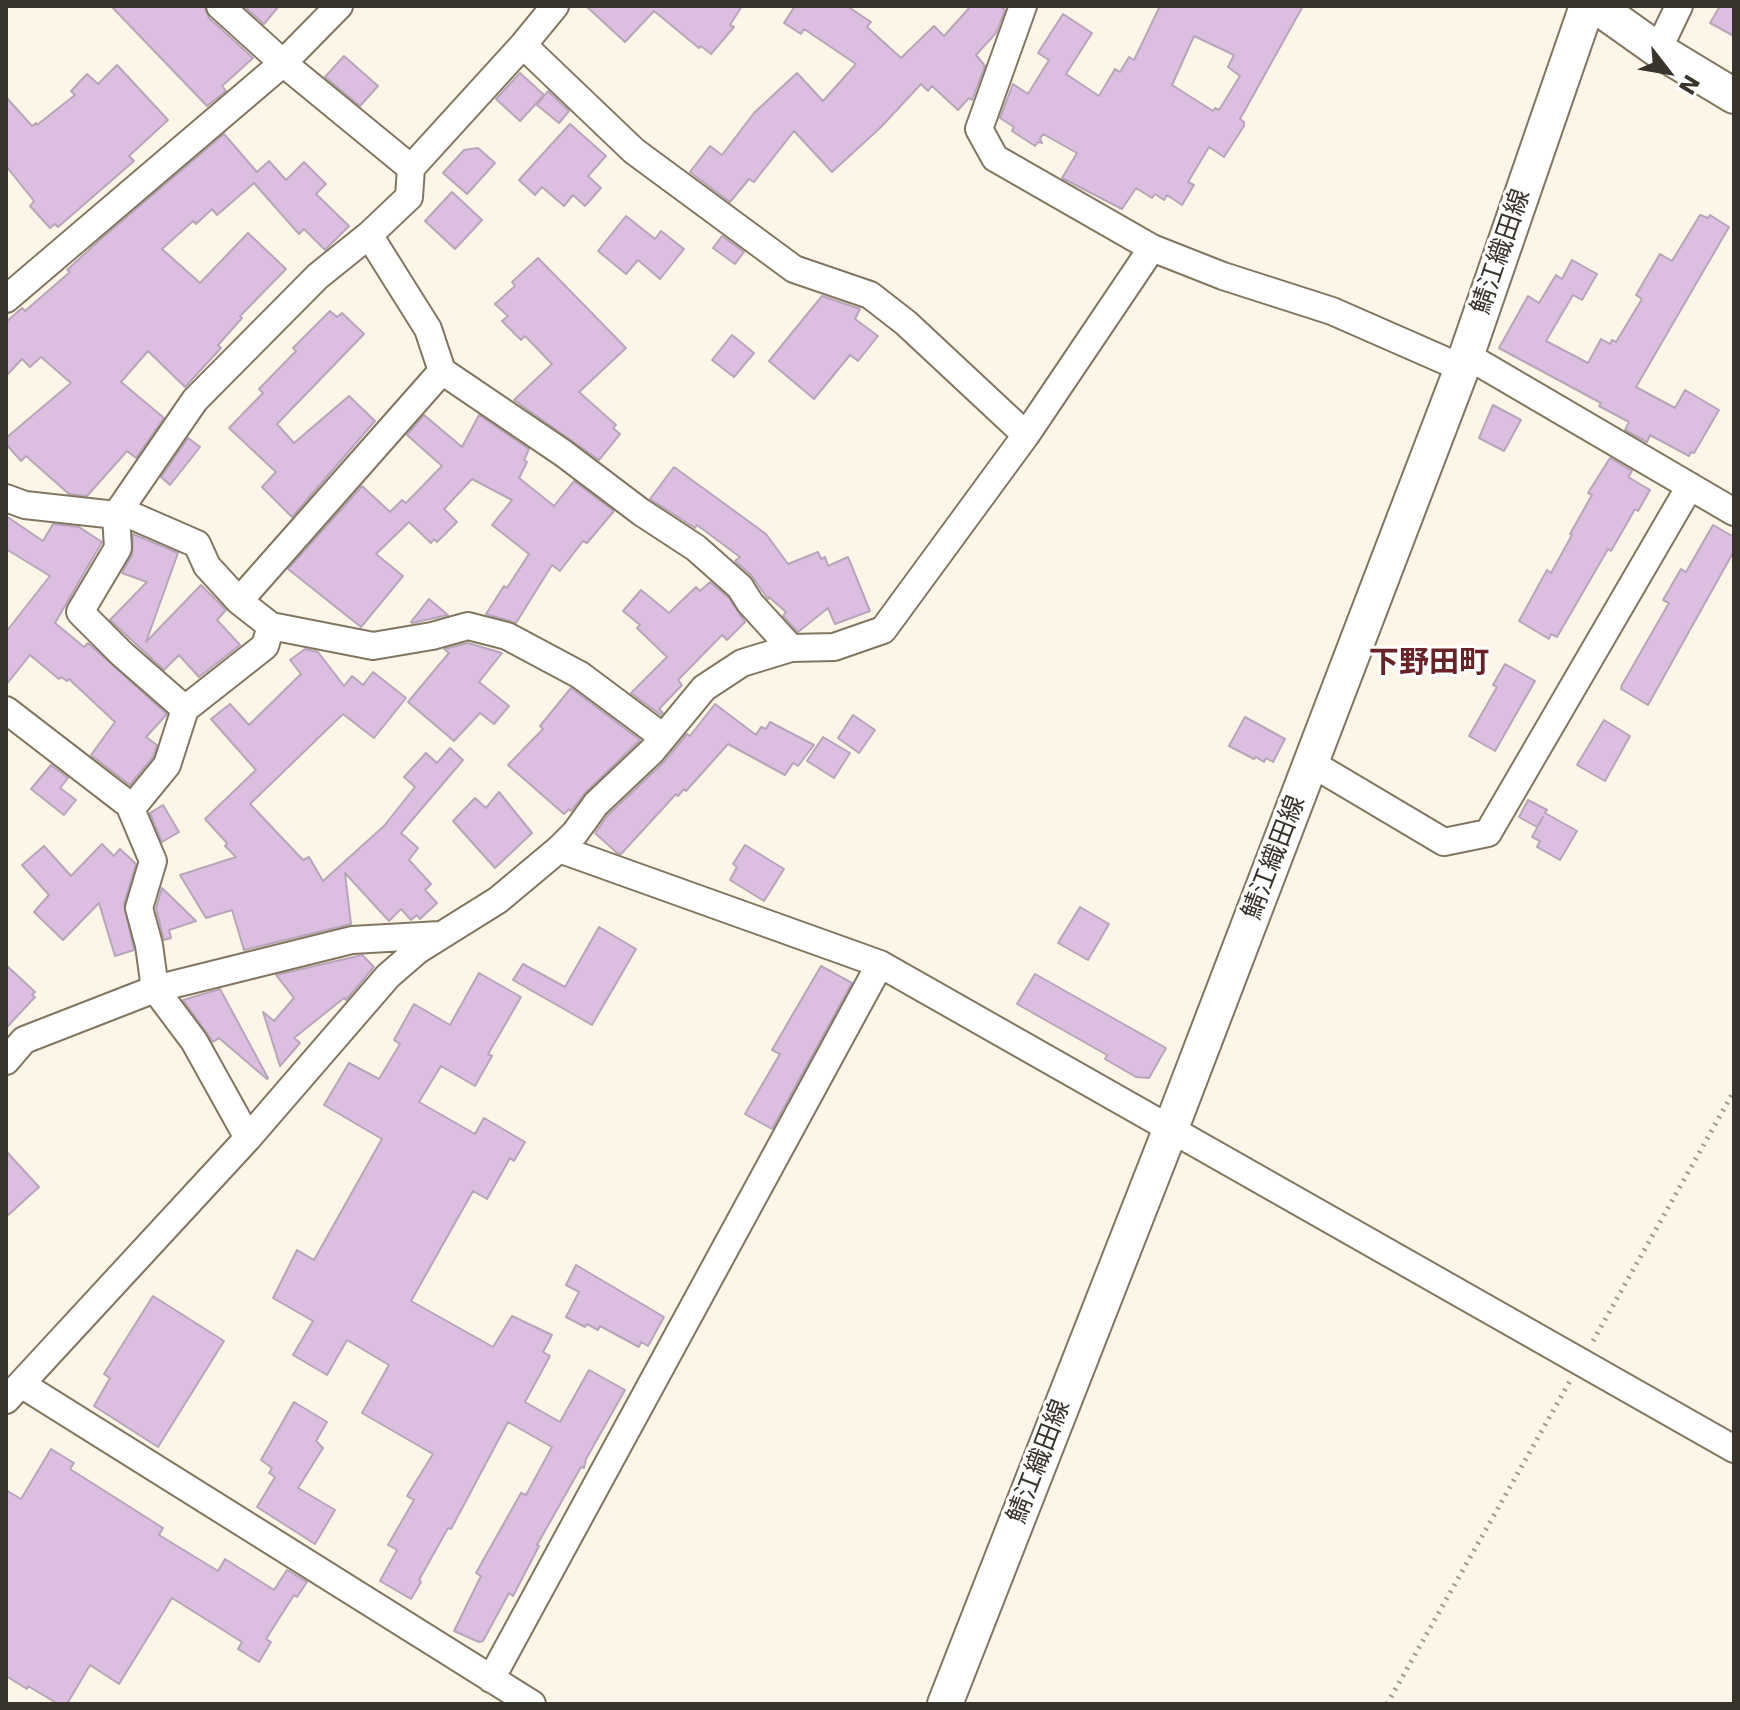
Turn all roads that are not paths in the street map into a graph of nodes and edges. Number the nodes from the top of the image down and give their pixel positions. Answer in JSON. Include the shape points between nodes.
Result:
{"nodes":[{"id":1,"x":220,"y":6,"type":"edge"},
{"id":2,"x":339,"y":6,"type":"edge"},
{"id":3,"x":555,"y":6,"type":"edge"},
{"id":4,"x":1023,"y":6,"type":"edge"},
{"id":5,"x":1587,"y":6,"type":"edge"},
{"id":6,"x":1596,"y":6,"type":"edge"},
{"id":7,"x":1679,"y":6,"type":"edge"},
{"id":8,"x":523,"y":45,"type":"junction"},
{"id":9,"x":1658,"y":50,"type":"junction"},
{"id":10,"x":283,"y":63,"type":"junction"},
{"id":11,"x":1734,"y":96,"type":"edge"},
{"id":12,"x":411,"y":168,"type":"junction"},
{"id":13,"x":369,"y":235,"type":"junction"},
{"id":14,"x":1152,"y":248,"type":"junction"},
{"id":15,"x":6,"y":299,"type":"edge"},
{"id":16,"x":1462,"y":368,"type":"junction"},
{"id":17,"x":442,"y":371,"type":"junction"},
{"id":18,"x":1026,"y":435,"type":"junction"},
{"id":19,"x":1690,"y":486,"type":"junction"},
{"id":20,"x":6,"y":498,"type":"edge"},
{"id":21,"x":118,"y":512,"type":"junction"},
{"id":22,"x":1734,"y":512,"type":"edge"},
{"id":23,"x":239,"y":601,"type":"junction"},
{"id":24,"x":271,"y":626,"type":"junction"},
{"id":25,"x":791,"y":648,"type":"junction"},
{"id":26,"x":185,"y":709,"type":"junction"},
{"id":27,"x":6,"y":710,"type":"edge"},
{"id":28,"x":663,"y":737,"type":"junction"},
{"id":29,"x":1311,"y":763,"type":"junction"},
{"id":30,"x":132,"y":807,"type":"junction"},
{"id":31,"x":559,"y":849,"type":"junction"},
{"id":32,"x":443,"y":935,"type":"junction"},
{"id":33,"x":880,"y":964,"type":"junction"},
{"id":34,"x":155,"y":989,"type":"junction"},
{"id":35,"x":6,"y":1061,"type":"edge"},
{"id":36,"x":1171,"y":1128,"type":"junction"},
{"id":37,"x":248,"y":1138,"type":"junction"},
{"id":38,"x":14,"y":1392,"type":"edge"},
{"id":39,"x":1734,"y":1449,"type":"edge"},
{"id":40,"x":491,"y":1679,"type":"junction"},
{"id":41,"x":532,"y":1704,"type":"edge"},
{"id":42,"x":945,"y":1704,"type":"edge"}],
"edges":[{"from":1,"to":10,"type":"street"},
{"from":2,"to":10,"type":"street"},
{"from":3,"to":8,"type":"street"},
{"from":4,"to":14,"type":"street","via":[[979,129],[995,158]]},
{"from":5,"to":16,"type":"main road","name":"鯖江織田線"},
{"from":6,"to":9,"type":"main road"},
{"from":7,"to":9,"type":"street"},
{"from":8,"to":12,"type":"street"},
{"from":8,"to":18,"type":"street","via":[[634,151],[794,269],[870,295]]},
{"from":9,"to":11,"type":"main road"},
{"from":10,"to":12,"type":"street"},
{"from":10,"to":15,"type":"street"},
{"from":12,"to":13,"type":"street","via":[[409,197]]},
{"from":13,"to":17,"type":"street","via":[[428,329]]},
{"from":13,"to":21,"type":"street","via":[[318,276],[195,400]]},
{"from":14,"to":16,"type":"street","via":[[1332,311]]},
{"from":14,"to":18,"type":"street"},
{"from":16,"to":19,"type":"street","via":[[1471,358]]},
{"from":16,"to":29,"type":"main road","name":"鯖江織田線"},
{"from":17,"to":23,"type":"street"},
{"from":17,"to":25,"type":"street","via":[[696,548],[740,587]]},
{"from":18,"to":25,"type":"street","via":[[883,630],[834,647]]},
{"from":19,"to":22,"type":"street"},
{"from":19,"to":29,"type":"street","via":[[1488,833],[1444,842]]},
{"from":20,"to":21,"type":"street","via":[[25,505]]},
{"from":21,"to":23,"type":"street","via":[[197,544],[207,566]]},
{"from":21,"to":26,"type":"street","via":[[118,548],[80,612]]},
{"from":23,"to":24,"type":"street"},
{"from":24,"to":26,"type":"street","via":[[265,646]]},
{"from":24,"to":28,"type":"street","via":[[373,646],[468,626],[507,636],[580,675]]},
{"from":25,"to":28,"type":"street","via":[[742,663],[704,688]]},
{"from":26,"to":30,"type":"street","via":[[167,765]]},
{"from":27,"to":30,"type":"street"},
{"from":28,"to":31,"type":"street"},
{"from":29,"to":36,"type":"main road","name":"鯖江織田線"},
{"from":30,"to":34,"type":"street","via":[[153,861],[139,908]]},
{"from":31,"to":32,"type":"street","via":[[498,900]]},
{"from":31,"to":33,"type":"street"},
{"from":32,"to":34,"type":"street","via":[[352,940]]},
{"from":32,"to":37,"type":"street","via":[[388,976]]},
{"from":33,"to":36,"type":"street"},
{"from":33,"to":40,"type":"street"},
{"from":34,"to":35,"type":"street","via":[[24,1040]]},
{"from":34,"to":37,"type":"street","via":[[194,1041]]},
{"from":36,"to":39,"type":"street"},
{"from":36,"to":42,"type":"main road","name":"鯖江織田線"},
{"from":37,"to":38,"type":"street"},
{"from":38,"to":40,"type":"street"},
{"from":40,"to":41,"type":"street"}]}
